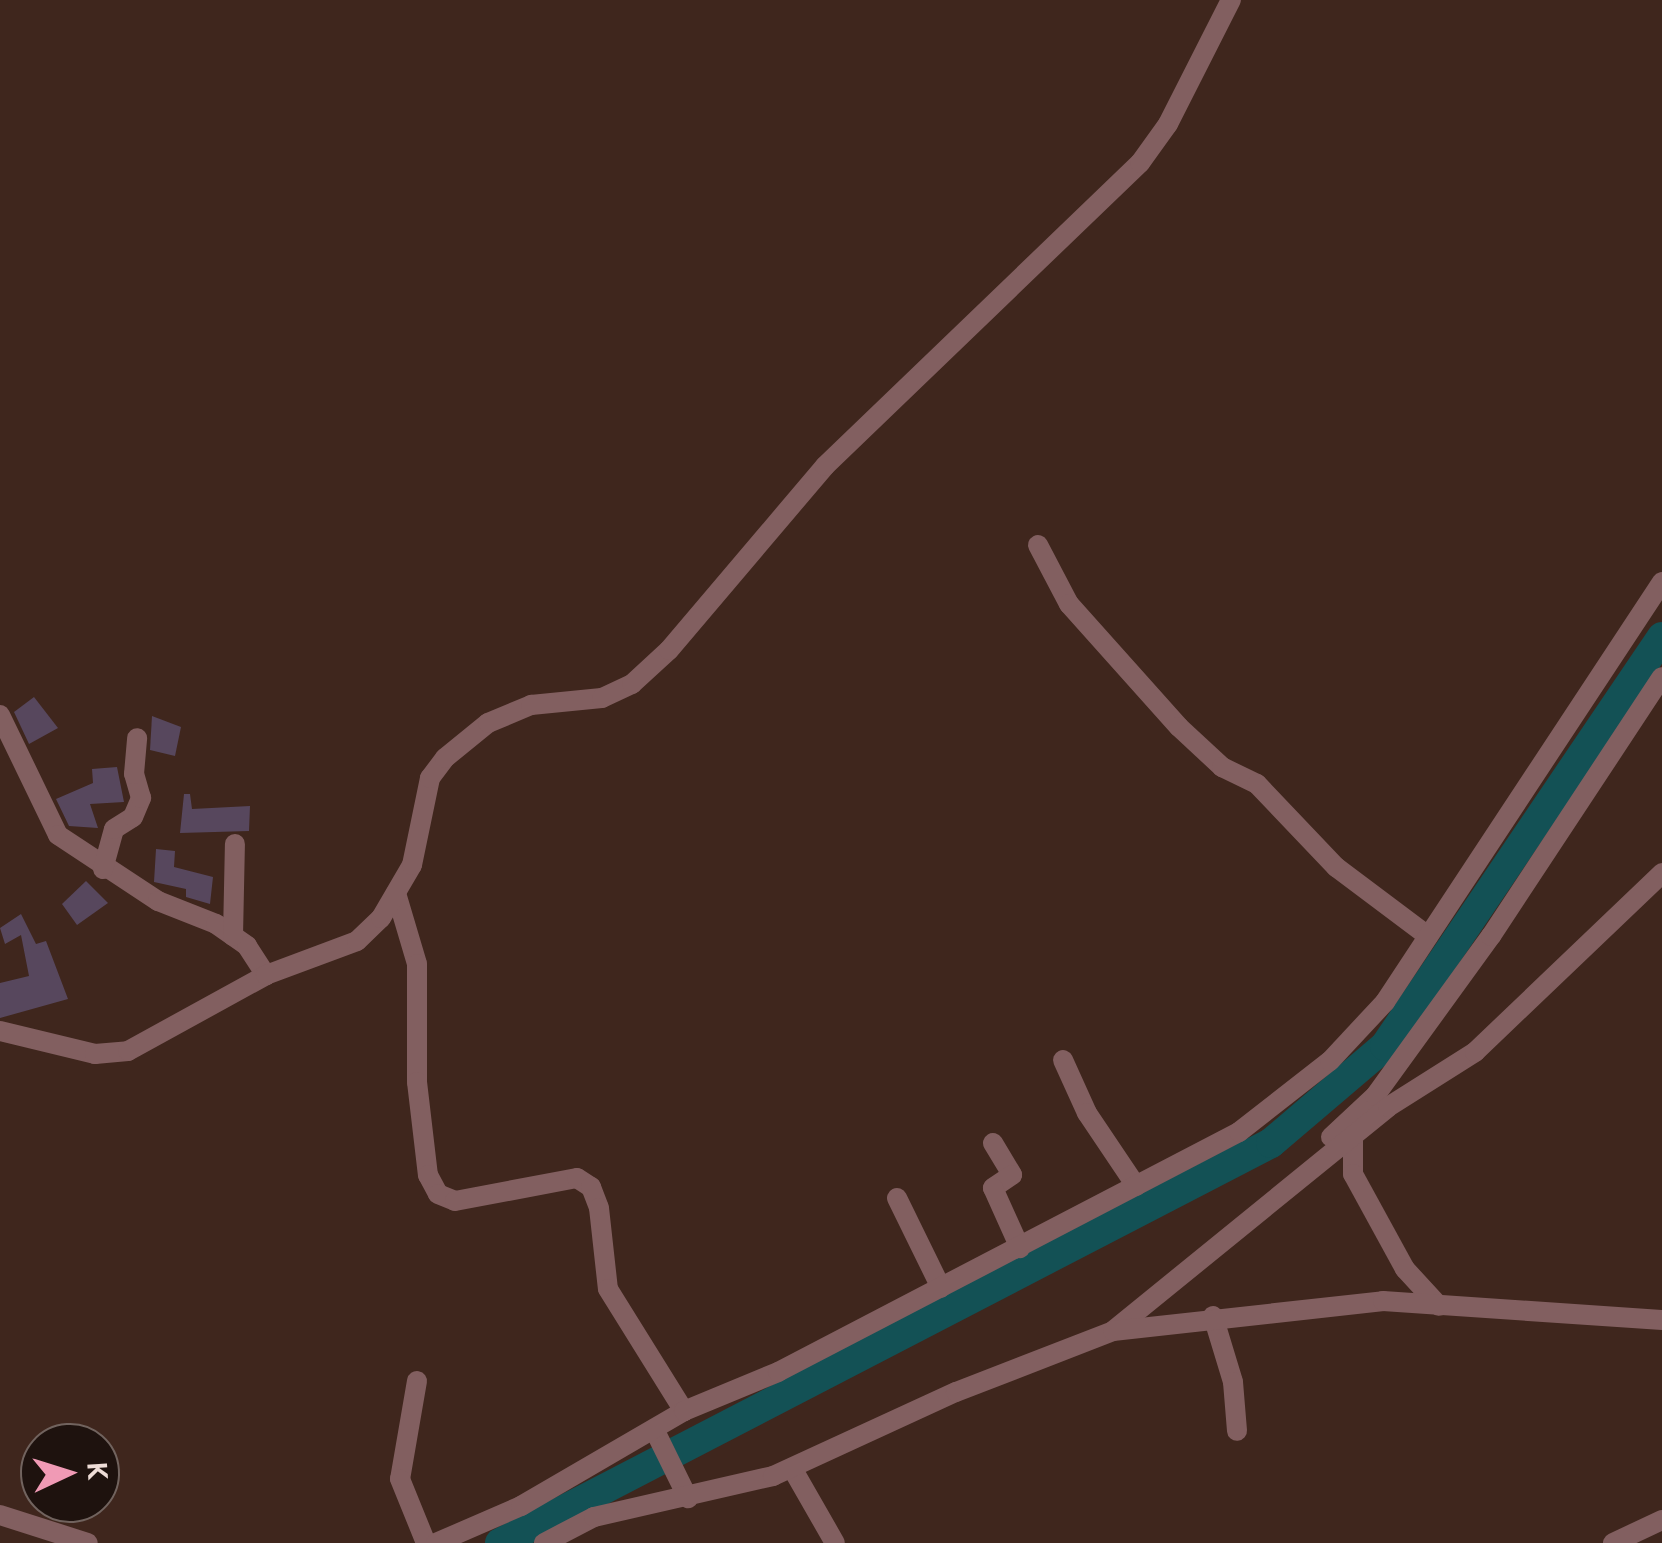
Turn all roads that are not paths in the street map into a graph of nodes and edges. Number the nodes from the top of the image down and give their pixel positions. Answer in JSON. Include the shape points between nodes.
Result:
{"nodes":[{"id":1,"x":1230,"y":0,"type":"edge"},
{"id":2,"x":1038,"y":545,"type":"dead end"},
{"id":3,"x":1662,"y":582,"type":"edge"},
{"id":4,"x":1662,"y":677,"type":"edge"},
{"id":5,"x":0,"y":715,"type":"edge"},
{"id":6,"x":137,"y":738,"type":"dead end"},
{"id":7,"x":235,"y":844,"type":"dead end"},
{"id":8,"x":103,"y":869,"type":"junction"},
{"id":9,"x":1662,"y":873,"type":"edge"},
{"id":10,"x":396,"y":893,"type":"junction"},
{"id":11,"x":234,"y":936,"type":"junction"},
{"id":12,"x":1428,"y":936,"type":"junction"},
{"id":13,"x":266,"y":975,"type":"junction"},
{"id":14,"x":0,"y":1031,"type":"edge"},
{"id":15,"x":1063,"y":1060,"type":"dead end"},
{"id":16,"x":1352,"y":1136,"type":"junction"},
{"id":17,"x":993,"y":1143,"type":"dead end"},
{"id":18,"x":1136,"y":1186,"type":"junction"},
{"id":19,"x":897,"y":1198,"type":"dead end"},
{"id":20,"x":1276,"y":1198,"type":"junction"},
{"id":21,"x":1020,"y":1248,"type":"junction"},
{"id":22,"x":942,"y":1288,"type":"junction"},
{"id":23,"x":1439,"y":1306,"type":"junction"},
{"id":24,"x":1214,"y":1316,"type":"junction"},
{"id":25,"x":1662,"y":1320,"type":"edge"},
{"id":26,"x":1113,"y":1331,"type":"junction"},
{"id":27,"x":417,"y":1381,"type":"dead end"},
{"id":28,"x":684,"y":1411,"type":"junction"},
{"id":29,"x":1237,"y":1431,"type":"dead end"},
{"id":30,"x":660,"y":1440,"type":"junction"},
{"id":31,"x":792,"y":1468,"type":"junction"},
{"id":32,"x":683,"y":1488,"type":"junction"},
{"id":33,"x":0,"y":1515,"type":"edge"},
{"id":34,"x":1662,"y":1520,"type":"edge"},
{"id":35,"x":88,"y":1543,"type":"edge"},
{"id":36,"x":426,"y":1543,"type":"edge"},
{"id":37,"x":436,"y":1543,"type":"edge"},
{"id":38,"x":544,"y":1543,"type":"edge"},
{"id":39,"x":835,"y":1543,"type":"edge"},
{"id":40,"x":1612,"y":1543,"type":"edge"}],
"edges":[{"from":1,"to":10,"type":"street","via":[[1168,124],[1140,162],[825,466],[669,650],[632,684],[602,698],[531,706],[488,723],[445,758],[430,778],[412,865]]},
{"from":2,"to":12,"type":"street","via":[[1069,604],[1179,726],[1222,766],[1257,784],[1336,867]]},
{"from":3,"to":12,"type":"street"},
{"from":4,"to":20,"type":"street","via":[[1491,936],[1375,1096]]},
{"from":5,"to":8,"type":"street","via":[[58,835]]},
{"from":6,"to":8,"type":"street","via":[[134,774],[141,798],[132,817],[114,830]]},
{"from":7,"to":11,"type":"street"},
{"from":8,"to":11,"type":"street"},
{"from":9,"to":16,"type":"street","via":[[1475,1052]]},
{"from":10,"to":13,"type":"street","via":[[358,941]]},
{"from":10,"to":28,"type":"street","via":[[417,964],[417,1082],[428,1175],[438,1194],[455,1201],[577,1178],[590,1186],[600,1208],[608,1289]]},
{"from":11,"to":13,"type":"street"},
{"from":12,"to":18,"type":"street","via":[[1385,1002],[1330,1061],[1239,1132]]},
{"from":13,"to":14,"type":"street","via":[[128,1051],[95,1054]]},
{"from":15,"to":18,"type":"street","via":[[1086,1114]]},
{"from":16,"to":20,"type":"street"},
{"from":16,"to":23,"type":"street","via":[[1353,1174],[1405,1269]]},
{"from":17,"to":21,"type":"street","via":[[1012,1175],[993,1188]]},
{"from":18,"to":21,"type":"street"},
{"from":19,"to":22,"type":"street"},
{"from":20,"to":26,"type":"street"},
{"from":21,"to":22,"type":"street"},
{"from":22,"to":28,"type":"street","via":[[713,1404]]},
{"from":23,"to":24,"type":"street","via":[[1382,1301]]},
{"from":23,"to":25,"type":"street"},
{"from":24,"to":26,"type":"street"},
{"from":24,"to":29,"type":"street","via":[[1233,1382]]},
{"from":26,"to":31,"type":"street","via":[[956,1392]]},
{"from":27,"to":36,"type":"street","via":[[400,1479]]},
{"from":28,"to":30,"type":"street"},
{"from":30,"to":32,"type":"street"},
{"from":30,"to":37,"type":"street"},
{"from":31,"to":32,"type":"street"},
{"from":31,"to":39,"type":"street"},
{"from":32,"to":38,"type":"street","via":[[594,1517]]},
{"from":33,"to":35,"type":"street"},
{"from":34,"to":40,"type":"street"}]}
